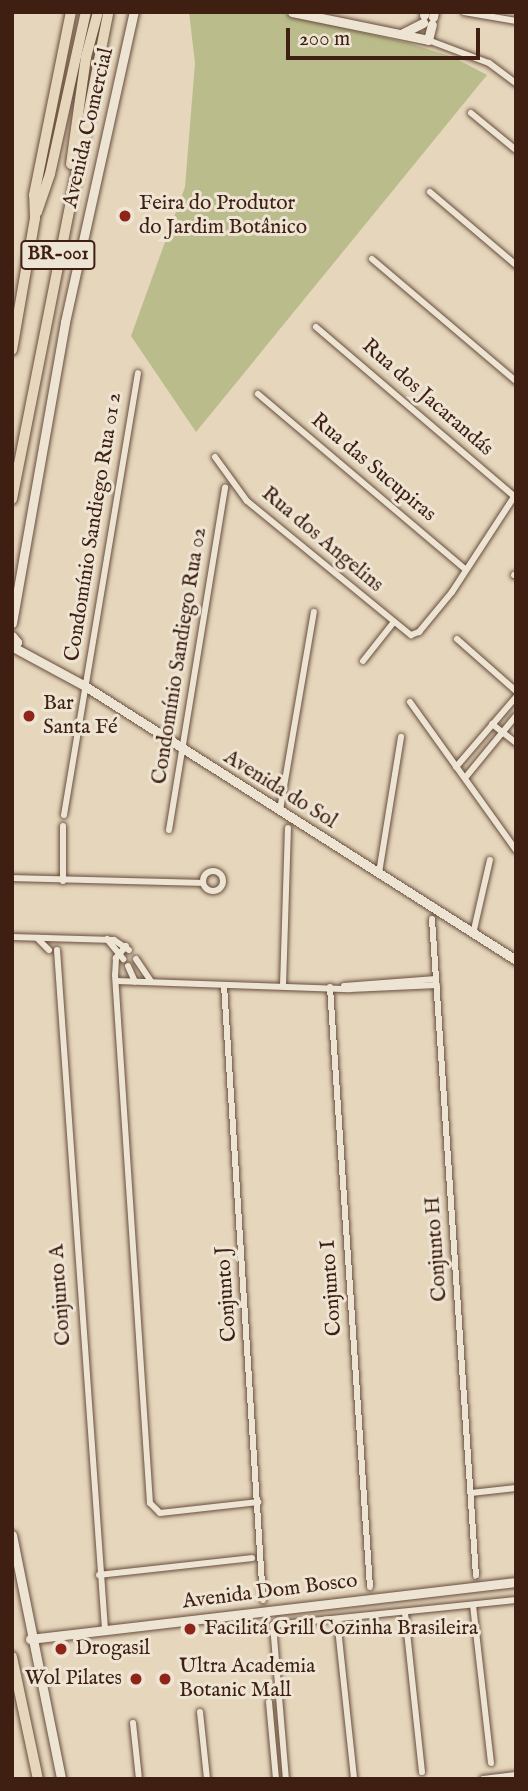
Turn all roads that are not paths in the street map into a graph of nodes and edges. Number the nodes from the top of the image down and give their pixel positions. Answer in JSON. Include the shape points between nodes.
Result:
{"nodes":[{"id":1,"x":71,"y":12,"type":"edge"},
{"id":2,"x":86,"y":12,"type":"edge"},
{"id":3,"x":98,"y":12,"type":"edge"},
{"id":4,"x":108,"y":12,"type":"edge"},
{"id":5,"x":134,"y":12,"type":"edge"},
{"id":6,"x":292,"y":12,"type":"edge"},
{"id":7,"x":464,"y":12,"type":"edge"},
{"id":8,"x":428,"y":19,"type":"edge"},
{"id":9,"x":516,"y":21,"type":"edge"},
{"id":10,"x":401,"y":34,"type":"junction"},
{"id":11,"x":429,"y":40,"type":"junction"},
{"id":12,"x":516,"y":83,"type":"edge"},
{"id":13,"x":471,"y":113,"type":"dead end"},
{"id":14,"x":516,"y":150,"type":"edge"},
{"id":15,"x":430,"y":192,"type":"dead end"},
{"id":16,"x":69,"y":199,"type":"junction"},
{"id":17,"x":35,"y":218,"type":"junction"},
{"id":18,"x":372,"y":259,"type":"dead end"},
{"id":19,"x":516,"y":265,"type":"edge"},
{"id":20,"x":316,"y":327,"type":"dead end"},
{"id":21,"x":12,"y":350,"type":"edge"},
{"id":22,"x":138,"y":373,"type":"dead end"},
{"id":23,"x":516,"y":381,"type":"edge"},
{"id":24,"x":258,"y":394,"type":"dead end"},
{"id":25,"x":215,"y":457,"type":"dead end"},
{"id":26,"x":225,"y":488,"type":"dead end"},
{"id":27,"x":515,"y":495,"type":"edge"},
{"id":28,"x":12,"y":499,"type":"edge"},
{"id":29,"x":466,"y":569,"type":"junction"},
{"id":30,"x":314,"y":612,"type":"dead end"},
{"id":31,"x":393,"y":623,"type":"junction"},
{"id":32,"x":12,"y":624,"type":"edge"},
{"id":33,"x":457,"y":639,"type":"dead end"},
{"id":34,"x":14,"y":643,"type":"edge"},
{"id":35,"x":363,"y":661,"type":"dead end"},
{"id":36,"x":85,"y":686,"type":"junction"},
{"id":37,"x":516,"y":691,"type":"edge"},
{"id":38,"x":516,"y":697,"type":"edge"},
{"id":39,"x":410,"y":702,"type":"dead end"},
{"id":40,"x":516,"y":716,"type":"edge"},
{"id":41,"x":492,"y":724,"type":"junction"},
{"id":42,"x":503,"y":733,"type":"junction"},
{"id":43,"x":401,"y":737,"type":"dead end"},
{"id":44,"x":516,"y":743,"type":"edge"},
{"id":45,"x":181,"y":749,"type":"junction"},
{"id":46,"x":456,"y":767,"type":"junction"},
{"id":47,"x":465,"y":778,"type":"junction"},
{"id":48,"x":280,"y":811,"type":"junction"},
{"id":49,"x":64,"y":815,"type":"dead end"},
{"id":50,"x":62,"y":826,"type":"dead end"},
{"id":51,"x":288,"y":828,"type":"dead end"},
{"id":52,"x":169,"y":830,"type":"dead end"},
{"id":53,"x":516,"y":850,"type":"edge"},
{"id":54,"x":490,"y":860,"type":"dead end"},
{"id":55,"x":379,"y":873,"type":"junction"},
{"id":56,"x":12,"y":878,"type":"edge"},
{"id":57,"x":63,"y":881,"type":"junction"},
{"id":58,"x":204,"y":883,"type":"dead end"},
{"id":59,"x":432,"y":919,"type":"dead end"},
{"id":60,"x":473,"y":934,"type":"junction"},
{"id":61,"x":12,"y":937,"type":"edge"},
{"id":62,"x":37,"y":938,"type":"junction"},
{"id":63,"x":107,"y":939,"type":"junction"},
{"id":64,"x":54,"y":948,"type":"junction"},
{"id":65,"x":121,"y":956,"type":"junction"},
{"id":66,"x":136,"y":959,"type":"dead end"},
{"id":67,"x":516,"y":960,"type":"edge"},
{"id":68,"x":128,"y":966,"type":"dead end"},
{"id":69,"x":116,"y":981,"type":"junction"},
{"id":70,"x":151,"y":981,"type":"junction"},
{"id":71,"x":135,"y":982,"type":"junction"},
{"id":72,"x":437,"y":982,"type":"junction"},
{"id":73,"x":224,"y":985,"type":"junction"},
{"id":74,"x":283,"y":986,"type":"junction"},
{"id":75,"x":330,"y":987,"type":"junction"},
{"id":76,"x":516,"y":1488,"type":"edge"},
{"id":77,"x":471,"y":1493,"type":"junction"},
{"id":78,"x":258,"y":1502,"type":"junction"},
{"id":79,"x":12,"y":1535,"type":"edge"},
{"id":80,"x":252,"y":1558,"type":"dead end"},
{"id":81,"x":99,"y":1575,"type":"junction"},
{"id":82,"x":476,"y":1576,"type":"dead end"},
{"id":83,"x":516,"y":1582,"type":"edge"},
{"id":84,"x":370,"y":1587,"type":"dead end"},
{"id":85,"x":263,"y":1600,"type":"dead end"},
{"id":86,"x":516,"y":1600,"type":"edge"},
{"id":87,"x":473,"y":1605,"type":"junction"},
{"id":88,"x":405,"y":1613,"type":"junction"},
{"id":89,"x":279,"y":1617,"type":"junction"},
{"id":90,"x":337,"y":1619,"type":"junction"},
{"id":91,"x":105,"y":1629,"type":"junction"},
{"id":92,"x":30,"y":1639,"type":"junction"},
{"id":93,"x":12,"y":1657,"type":"edge"},
{"id":94,"x":270,"y":1702,"type":"dead end"},
{"id":95,"x":200,"y":1712,"type":"dead end"},
{"id":96,"x":133,"y":1723,"type":"dead end"},
{"id":97,"x":491,"y":1763,"type":"dead end"},
{"id":98,"x":422,"y":1772,"type":"dead end"},
{"id":99,"x":516,"y":1775,"type":"edge"},
{"id":100,"x":493,"y":1778,"type":"edge"},
{"id":101,"x":38,"y":1779,"type":"edge"},
{"id":102,"x":61,"y":1779,"type":"edge"},
{"id":103,"x":139,"y":1779,"type":"edge"},
{"id":104,"x":207,"y":1779,"type":"edge"},
{"id":105,"x":276,"y":1779,"type":"edge"},
{"id":106,"x":286,"y":1779,"type":"edge"},
{"id":107,"x":354,"y":1779,"type":"edge"},
{"id":108,"x":483,"y":1779,"type":"edge"}],
"edges":[{"from":1,"to":17,"type":"highway","number":"BR-001","via":[[34,195]]},
{"from":2,"to":17,"type":"highway","via":[[50,174]]},
{"from":3,"to":16,"type":"highway","via":[[71,148]]},
{"from":4,"to":16,"type":"highway","number":"BR-001"},
{"from":5,"to":32,"type":"street","name":"Avenida Comercial","via":[[65,323]]},
{"from":6,"to":10,"type":"street"},
{"from":7,"to":9,"type":"street"},
{"from":8,"to":10,"type":"street"},
{"from":8,"to":11,"type":"street"},
{"from":10,"to":11,"type":"street"},
{"from":11,"to":12,"type":"street","via":[[489,63]]},
{"from":13,"to":14,"type":"street"},
{"from":15,"to":19,"type":"street"},
{"from":16,"to":28,"type":"highway","number":"BR-001"},
{"from":17,"to":21,"type":"highway","number":"BR-001"},
{"from":18,"to":23,"type":"street"},
{"from":20,"to":27,"type":"street","name":"Rua dos Jacarandás"},
{"from":22,"to":36,"type":"street","name":"Condomínio Sandiego Rua 01 2"},
{"from":24,"to":29,"type":"street","name":"Rua das Sucupiras"},
{"from":25,"to":31,"type":"street","name":"Rua dos Angelins","via":[[247,500]]},
{"from":26,"to":45,"type":"street","name":"Condomínio Sandiego Rua 02"},
{"from":27,"to":29,"type":"street"},
{"from":29,"to":31,"type":"street","name":"Rua dos Angelins","via":[[417,634],[408,634]]},
{"from":30,"to":48,"type":"street"},
{"from":31,"to":35,"type":"street"},
{"from":33,"to":37,"type":"street"},
{"from":34,"to":36,"type":"street","name":"Avenida do Sol"},
{"from":36,"to":45,"type":"street","name":"Avenida do Sol"},
{"from":36,"to":49,"type":"street","name":"Condomínio Sandiego Rua 01 2"},
{"from":38,"to":41,"type":"street"},
{"from":39,"to":46,"type":"street"},
{"from":40,"to":42,"type":"street"},
{"from":41,"to":42,"type":"street"},
{"from":41,"to":46,"type":"street"},
{"from":42,"to":44,"type":"street"},
{"from":42,"to":47,"type":"street"},
{"from":43,"to":55,"type":"street"},
{"from":45,"to":48,"type":"street","name":"Avenida do Sol"},
{"from":45,"to":52,"type":"street","name":"Condomínio Sandiego Rua 02"},
{"from":46,"to":47,"type":"street"},
{"from":47,"to":53,"type":"street"},
{"from":48,"to":55,"type":"street","name":"Avenida do Sol"},
{"from":50,"to":57,"type":"street"},
{"from":51,"to":74,"type":"street"},
{"from":54,"to":60,"type":"street"},
{"from":55,"to":60,"type":"street","name":"Avenida do Sol"},
{"from":56,"to":57,"type":"street"},
{"from":57,"to":58,"type":"street"},
{"from":59,"to":72,"type":"street","name":"Conjunto H"},
{"from":60,"to":67,"type":"street","name":"Avenida do Sol"},
{"from":61,"to":62,"type":"street"},
{"from":62,"to":64,"type":"street"},
{"from":62,"to":64,"type":"street"},
{"from":63,"to":64,"type":"street"},
{"from":63,"to":65,"type":"street"},
{"from":63,"to":65,"type":"street","via":[[127,948]]},
{"from":64,"to":81,"type":"street","name":"Conjunto A"},
{"from":65,"to":69,"type":"street"},
{"from":66,"to":70,"type":"street"},
{"from":68,"to":71,"type":"street"},
{"from":69,"to":71,"type":"street"},
{"from":69,"to":78,"type":"street","via":[[150,1503],[160,1513]]},
{"from":70,"to":71,"type":"street"},
{"from":70,"to":73,"type":"street"},
{"from":72,"to":75,"type":"street"},
{"from":72,"to":77,"type":"street","name":"Conjunto H"},
{"from":73,"to":74,"type":"street"},
{"from":73,"to":78,"type":"street","name":"Conjunto J"},
{"from":74,"to":75,"type":"street"},
{"from":75,"to":84,"type":"street","name":"Conjunto I"},
{"from":76,"to":77,"type":"street"},
{"from":77,"to":82,"type":"street","name":"Conjunto H"},
{"from":78,"to":85,"type":"street","name":"Conjunto J"},
{"from":79,"to":92,"type":"street"},
{"from":80,"to":81,"type":"street"},
{"from":81,"to":91,"type":"street","name":"Conjunto A"},
{"from":83,"to":89,"type":"street","name":"Avenida Dom Bosco"},
{"from":86,"to":87,"type":"street"},
{"from":87,"to":88,"type":"street"},
{"from":87,"to":97,"type":"street"},
{"from":88,"to":90,"type":"street"},
{"from":88,"to":98,"type":"street"},
{"from":89,"to":90,"type":"street"},
{"from":89,"to":91,"type":"street","name":"Avenida Dom Bosco"},
{"from":89,"to":106,"type":"street"},
{"from":90,"to":107,"type":"street"},
{"from":91,"to":92,"type":"street","name":"Avenida Dom Bosco"},
{"from":92,"to":102,"type":"street"},
{"from":93,"to":101,"type":"highway"},
{"from":94,"to":105,"type":"street"},
{"from":95,"to":104,"type":"street"},
{"from":96,"to":103,"type":"street"},
{"from":99,"to":100,"type":"street"},
{"from":100,"to":108,"type":"street"}]}
